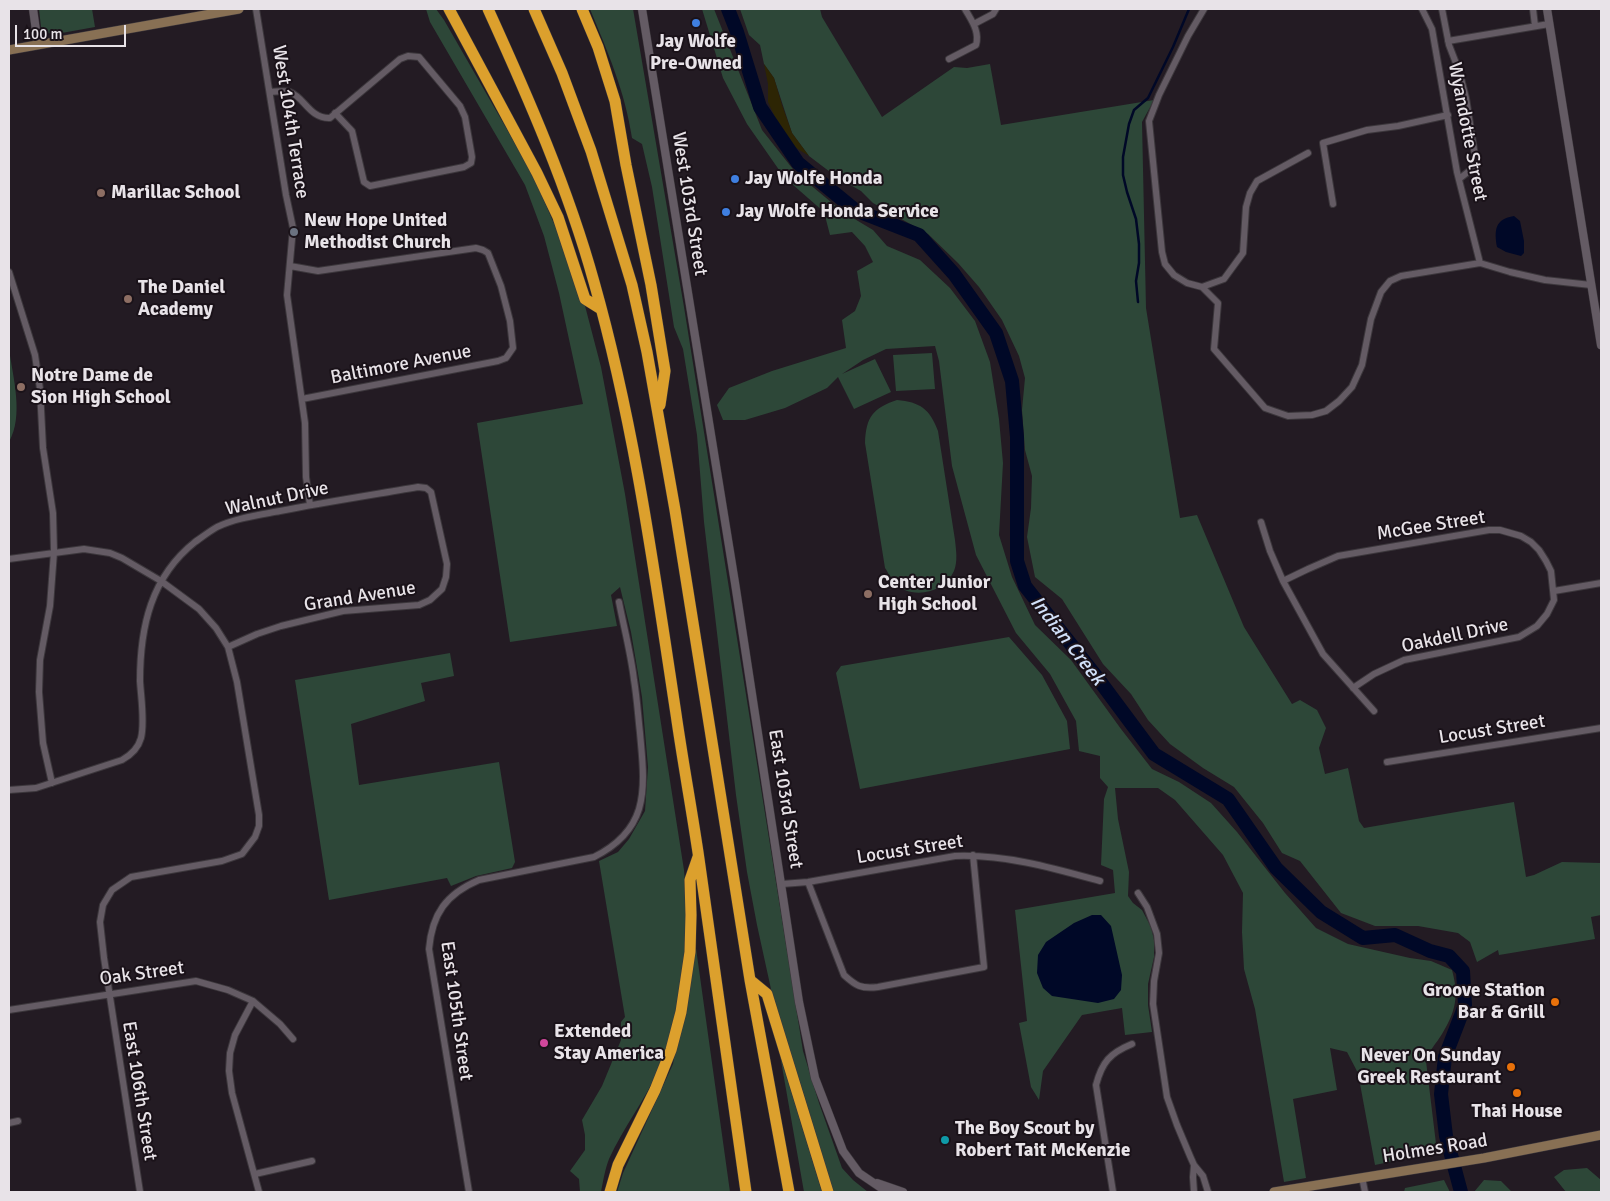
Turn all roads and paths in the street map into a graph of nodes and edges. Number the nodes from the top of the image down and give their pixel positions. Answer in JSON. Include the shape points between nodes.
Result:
{"nodes":[{"id":1,"x":33,"y":9,"type":"edge"},
{"id":2,"x":239,"y":9,"type":"edge"},
{"id":3,"x":256,"y":9,"type":"edge"},
{"id":4,"x":488,"y":9,"type":"edge"},
{"id":5,"x":534,"y":9,"type":"edge"},
{"id":6,"x":582,"y":9,"type":"edge"},
{"id":7,"x":642,"y":9,"type":"edge"},
{"id":8,"x":967,"y":9,"type":"edge"},
{"id":9,"x":996,"y":9,"type":"edge"},
{"id":10,"x":1204,"y":9,"type":"edge"},
{"id":11,"x":1422,"y":9,"type":"edge"},
{"id":12,"x":1442,"y":9,"type":"edge"},
{"id":13,"x":1533,"y":9,"type":"edge"},
{"id":14,"x":1547,"y":9,"type":"edge"},
{"id":15,"x":448,"y":10,"type":"edge"},
{"id":16,"x":974,"y":24,"type":"junction"},
{"id":17,"x":1549,"y":24,"type":"junction"},
{"id":18,"x":1535,"y":26,"type":"junction"},
{"id":19,"x":1448,"y":41,"type":"junction"},
{"id":20,"x":38,"y":45,"type":"junction"},
{"id":21,"x":9,"y":50,"type":"edge"},
{"id":22,"x":949,"y":59,"type":"dead end"},
{"id":23,"x":270,"y":92,"type":"junction"},
{"id":24,"x":336,"y":113,"type":"junction"},
{"id":25,"x":1448,"y":115,"type":"junction"},
{"id":26,"x":1308,"y":153,"type":"dead end"},
{"id":27,"x":1459,"y":179,"type":"junction"},
{"id":28,"x":1333,"y":204,"type":"dead end"},
{"id":29,"x":1480,"y":262,"type":"junction"},
{"id":30,"x":290,"y":266,"type":"junction"},
{"id":31,"x":9,"y":272,"type":"edge"},
{"id":32,"x":1591,"y":284,"type":"junction"},
{"id":33,"x":1202,"y":287,"type":"junction"},
{"id":34,"x":602,"y":309,"type":"junction"},
{"id":35,"x":1601,"y":340,"type":"edge"},
{"id":36,"x":302,"y":399,"type":"junction"},
{"id":37,"x":706,"y":405,"type":"joint"},
{"id":38,"x":659,"y":416,"type":"junction"},
{"id":39,"x":310,"y":505,"type":"junction"},
{"id":40,"x":1261,"y":522,"type":"dead end"},
{"id":41,"x":54,"y":552,"type":"junction"},
{"id":42,"x":9,"y":559,"type":"edge"},
{"id":43,"x":161,"y":581,"type":"junction"},
{"id":44,"x":1283,"y":581,"type":"junction"},
{"id":45,"x":1601,"y":583,"type":"edge"},
{"id":46,"x":1554,"y":590,"type":"junction"},
{"id":47,"x":437,"y":593,"type":"joint"},
{"id":48,"x":619,"y":602,"type":"dead end"},
{"id":49,"x":228,"y":647,"type":"junction"},
{"id":50,"x":1354,"y":688,"type":"junction"},
{"id":51,"x":1374,"y":711,"type":"dead end"},
{"id":52,"x":1601,"y":728,"type":"edge"},
{"id":53,"x":1387,"y":762,"type":"dead end"},
{"id":54,"x":52,"y":783,"type":"junction"},
{"id":55,"x":9,"y":790,"type":"edge"},
{"id":56,"x":973,"y":855,"type":"junction"},
{"id":57,"x":699,"y":856,"type":"junction"},
{"id":58,"x":1100,"y":881,"type":"dead end"},
{"id":59,"x":808,"y":882,"type":"junction"},
{"id":60,"x":782,"y":884,"type":"junction"},
{"id":61,"x":1138,"y":893,"type":"dead end"},
{"id":62,"x":750,"y":980,"type":"junction"},
{"id":63,"x":109,"y":993,"type":"junction"},
{"id":64,"x":253,"y":1001,"type":"junction"},
{"id":65,"x":9,"y":1010,"type":"edge"},
{"id":66,"x":292,"y":1039,"type":"dead end"},
{"id":67,"x":1132,"y":1044,"type":"dead end"},
{"id":68,"x":18,"y":1121,"type":"dead end"},
{"id":69,"x":9,"y":1122,"type":"edge"},
{"id":70,"x":1601,"y":1135,"type":"edge"},
{"id":71,"x":312,"y":1161,"type":"dead end"},
{"id":72,"x":1194,"y":1166,"type":"junction"},
{"id":73,"x":255,"y":1174,"type":"junction"},
{"id":74,"x":1362,"y":1178,"type":"junction"},
{"id":75,"x":872,"y":1182,"type":"junction"},
{"id":76,"x":140,"y":1192,"type":"edge"},
{"id":77,"x":259,"y":1192,"type":"edge"},
{"id":78,"x":469,"y":1192,"type":"edge"},
{"id":79,"x":610,"y":1192,"type":"edge"},
{"id":80,"x":746,"y":1192,"type":"edge"},
{"id":81,"x":789,"y":1192,"type":"edge"},
{"id":82,"x":828,"y":1192,"type":"edge"},
{"id":83,"x":886,"y":1192,"type":"edge"},
{"id":84,"x":903,"y":1192,"type":"edge"},
{"id":85,"x":1113,"y":1192,"type":"edge"},
{"id":86,"x":1194,"y":1192,"type":"edge"},
{"id":87,"x":1208,"y":1192,"type":"edge"},
{"id":88,"x":1274,"y":1192,"type":"edge"},
{"id":89,"x":1365,"y":1192,"type":"edge"}],
"edges":[{"from":1,"to":20,"type":"street"},
{"from":2,"to":20,"type":"main road"},
{"from":3,"to":23,"type":"street","name":"West 104th Terrace"},
{"from":4,"to":34,"type":"highway","via":[[557,171]]},
{"from":5,"to":38,"type":"highway","via":[[573,100],[609,206],[640,318]]},
{"from":6,"to":38,"type":"highway","via":[[615,101],[651,285],[665,371]]},
{"from":7,"to":37,"type":"street","name":"West 103rd Street"},
{"from":8,"to":16,"type":"street"},
{"from":9,"to":16,"type":"street"},
{"from":10,"to":33,"type":"street","via":[[1149,121],[1165,264],[1174,275]]},
{"from":11,"to":25,"type":"street","name":"Wyandotte Street","via":[[1432,29]]},
{"from":12,"to":19,"type":"street"},
{"from":13,"to":18,"type":"street"},
{"from":14,"to":17,"type":"street"},
{"from":15,"to":34,"type":"highway","via":[[558,217],[585,299]]},
{"from":16,"to":22,"type":"street","via":[[978,38],[976,45]]},
{"from":17,"to":18,"type":"street"},
{"from":17,"to":32,"type":"street"},
{"from":18,"to":19,"type":"street"},
{"from":19,"to":27,"type":"street","via":[[1466,98],[1475,156],[1473,168]]},
{"from":20,"to":21,"type":"main road"},
{"from":23,"to":24,"type":"street","via":[[290,92],[308,109],[324,118]]},
{"from":23,"to":30,"type":"street","name":"West 104th Terrace","via":[[293,228]]},
{"from":24,"to":24,"type":"street","via":[[400,59],[419,57],[465,116],[471,163],[370,186],[364,182],[352,131]]},
{"from":25,"to":27,"type":"street","name":"Wyandotte Street"},
{"from":25,"to":28,"type":"street","via":[[1367,130],[1323,143]]},
{"from":26,"to":33,"type":"street","via":[[1257,181],[1246,207],[1243,253],[1224,279]]},
{"from":27,"to":29,"type":"street","name":"Wyandotte Street"},
{"from":29,"to":32,"type":"street","via":[[1545,280]]},
{"from":29,"to":33,"type":"street","via":[[1401,276],[1390,281],[1381,292],[1371,319],[1362,365],[1352,387],[1339,401],[1312,415],[1288,416],[1265,408],[1214,349],[1218,303]]},
{"from":30,"to":36,"type":"street","name":"West 104th Terrace","via":[[287,295]]},
{"from":30,"to":36,"type":"street","name":"Baltimore Avenue","via":[[318,271],[476,248],[483,250],[488,253],[501,286],[513,348],[506,358],[489,363]]},
{"from":31,"to":41,"type":"street","via":[[35,355],[43,448],[53,513]]},
{"from":32,"to":35,"type":"street"},
{"from":34,"to":57,"type":"highway","via":[[630,431]]},
{"from":36,"to":39,"type":"street","name":"West 104th Terrace"},
{"from":37,"to":60,"type":"street","name":"East 103rd Street"},
{"from":38,"to":62,"type":"highway"},
{"from":39,"to":43,"type":"street","name":"Walnut Drive","via":[[217,528],[183,552]]},
{"from":39,"to":47,"type":"street","name":"Walnut Drive","via":[[418,487],[428,490],[433,497],[447,564],[442,589]]},
{"from":40,"to":44,"type":"street"},
{"from":41,"to":42,"type":"street","name":"East 106th Street"},
{"from":41,"to":43,"type":"street","name":"East 106th Street","via":[[84,549],[110,553]]},
{"from":41,"to":54,"type":"street","via":[[39,692],[43,743]]},
{"from":43,"to":49,"type":"street","name":"East 106th Street","via":[[199,610]]},
{"from":43,"to":54,"type":"street","name":"Walnut Drive","via":[[145,623],[141,649],[142,729],[138,745],[122,760]]},
{"from":44,"to":46,"type":"street","name":"McGee Street","via":[[1338,556],[1500,530],[1521,536],[1539,550],[1551,571]]},
{"from":44,"to":50,"type":"street","via":[[1323,654]]},
{"from":45,"to":46,"type":"street"},
{"from":46,"to":50,"type":"street","name":"Oakdell Drive","via":[[1548,614],[1525,635],[1404,660]]},
{"from":47,"to":49,"type":"street","name":"Grand Avenue","via":[[419,605],[343,611],[281,626]]},
{"from":48,"to":78,"type":"street","name":"East 105th Street","via":[[634,679],[642,752],[643,790],[634,822],[617,843],[583,860],[479,880],[465,886],[440,908],[430,935]]},
{"from":49,"to":63,"type":"street","name":"East 106th Street","via":[[259,815],[255,837],[242,854],[131,877],[112,890],[103,905],[100,922]]},
{"from":50,"to":51,"type":"street"},
{"from":52,"to":53,"type":"street","name":"Locust Street"},
{"from":54,"to":55,"type":"street","name":"Walnut Drive"},
{"from":56,"to":58,"type":"street","name":"Locust Street","via":[[1059,870]]},
{"from":56,"to":59,"type":"street","name":"Locust Street"},
{"from":56,"to":59,"type":"street","via":[[984,967],[878,987],[855,985],[844,975]]},
{"from":57,"to":79,"type":"highway","via":[[690,880],[690,952],[681,1012],[671,1050],[618,1165]]},
{"from":57,"to":80,"type":"highway"},
{"from":59,"to":60,"type":"street","name":"Locust Street"},
{"from":60,"to":75,"type":"street","name":"East 103rd Street","via":[[799,1002],[815,1078],[843,1150],[859,1172]]},
{"from":61,"to":72,"type":"street","via":[[1157,934],[1159,953],[1153,1004],[1167,1097]]},
{"from":62,"to":81,"type":"highway"},
{"from":62,"to":82,"type":"highway","via":[[767,994]]},
{"from":63,"to":64,"type":"street","name":"Oak Street","via":[[196,981]]},
{"from":63,"to":65,"type":"street","name":"Oak Street"},
{"from":63,"to":76,"type":"street","name":"East 106th Street"},
{"from":64,"to":66,"type":"street","name":"Oak Street"},
{"from":64,"to":73,"type":"street","via":[[235,1035],[229,1071]]},
{"from":67,"to":85,"type":"street","via":[[1108,1059],[1100,1070],[1096,1085]]},
{"from":68,"to":69,"type":"street"},
{"from":70,"to":74,"type":"main road","name":"Holmes Road"},
{"from":71,"to":73,"type":"street"},
{"from":72,"to":86,"type":"street"},
{"from":72,"to":87,"type":"street","via":[[1203,1176]]},
{"from":73,"to":77,"type":"street"},
{"from":74,"to":88,"type":"main road","name":"Holmes Road"},
{"from":74,"to":89,"type":"street"},
{"from":75,"to":83,"type":"street","name":"East 103rd Street"},
{"from":75,"to":84,"type":"street","name":"East 103rd Street"}]}
